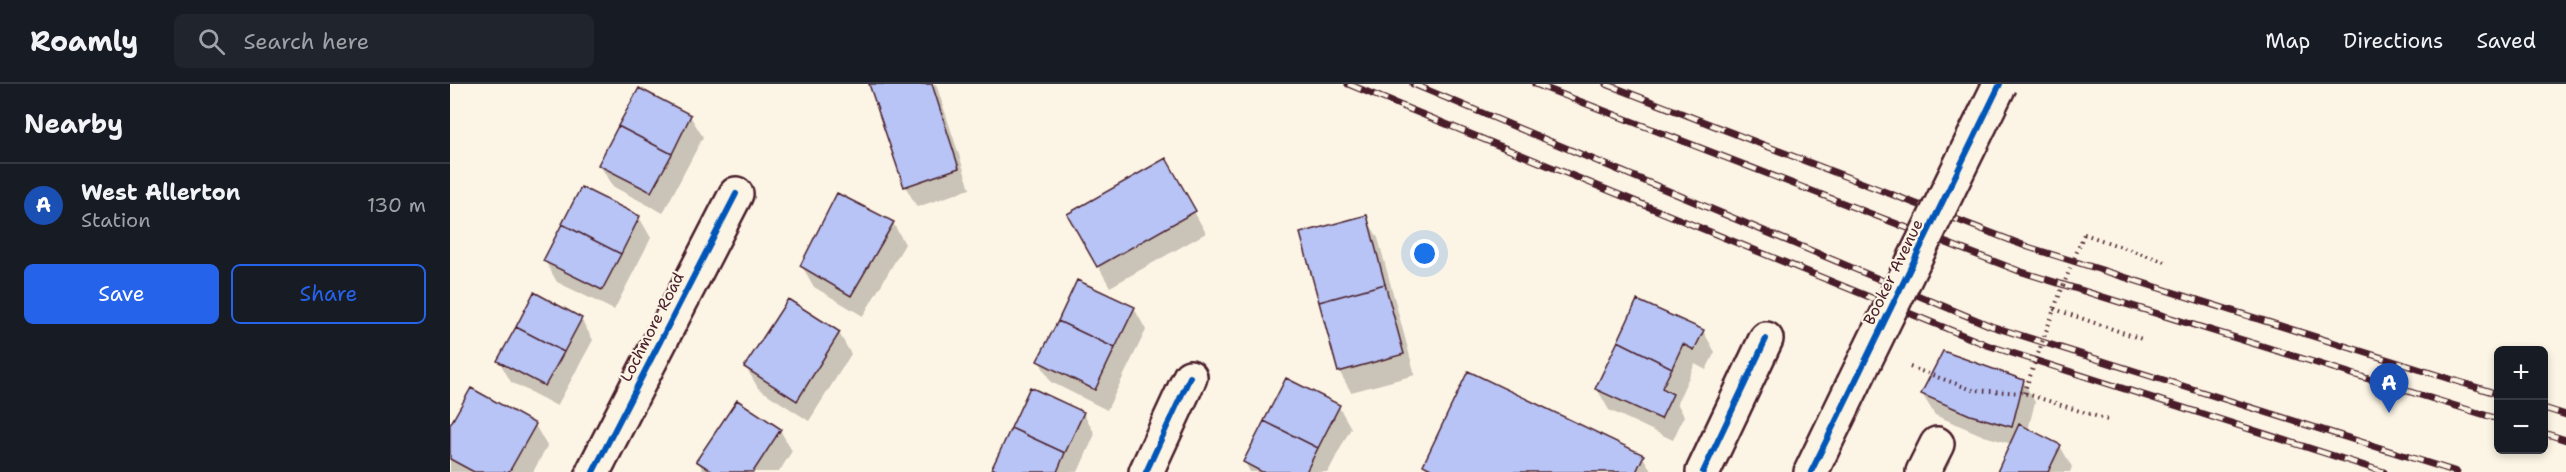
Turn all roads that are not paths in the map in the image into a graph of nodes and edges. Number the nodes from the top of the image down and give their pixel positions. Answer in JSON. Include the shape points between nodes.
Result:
{"nodes":[{"id":1,"x":2000,"y":84,"type":"edge"},
{"id":2,"x":736,"y":194,"type":"dead end"},
{"id":3,"x":1766,"y":339,"type":"dead end"},
{"id":4,"x":1190,"y":377,"type":"dead end"},
{"id":5,"x":593,"y":472,"type":"edge"},
{"id":6,"x":1146,"y":472,"type":"edge"},
{"id":7,"x":1702,"y":472,"type":"edge"},
{"id":8,"x":1811,"y":472,"type":"edge"}],
"edges":[{"from":1,"to":8,"type":"street","name":"Booker Avenue","bridge":true},
{"from":2,"to":5,"type":"street","name":"Lochmore Road"},
{"from":3,"to":7,"type":"street"},
{"from":4,"to":6,"type":"street"}]}
